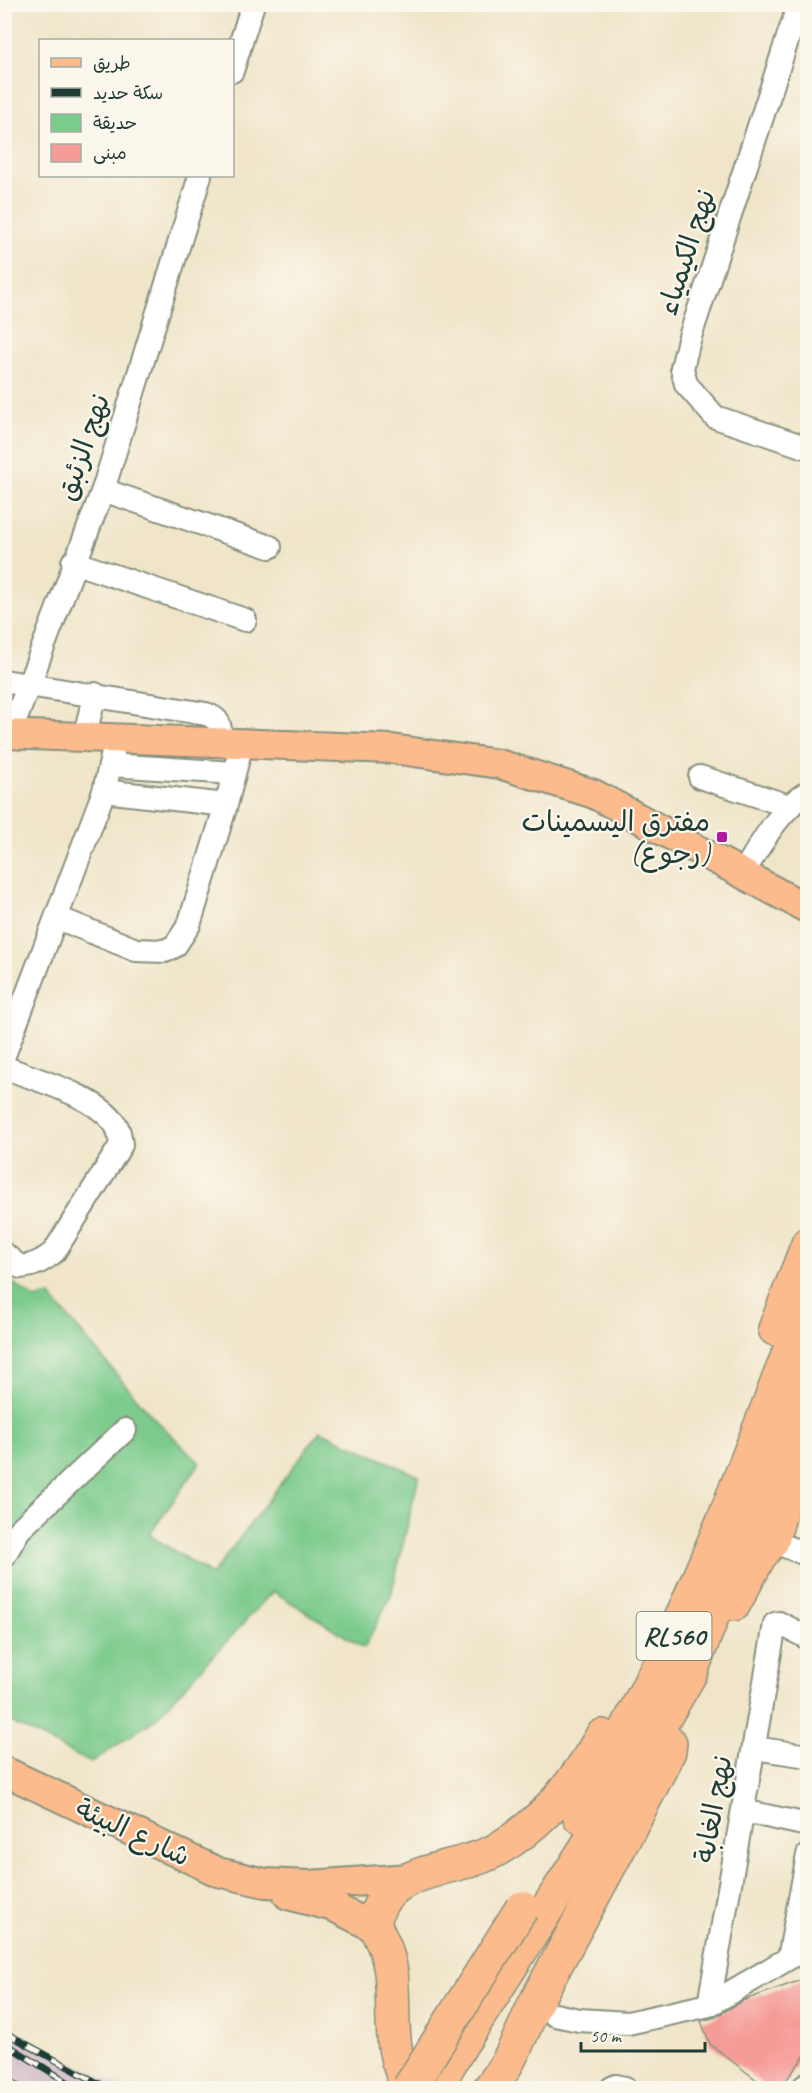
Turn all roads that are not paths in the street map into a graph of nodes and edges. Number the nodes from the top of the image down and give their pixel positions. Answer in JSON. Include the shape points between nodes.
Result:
{"nodes":[{"id":1,"x":253,"y":4,"type":"edge"},
{"id":2,"x":799,"y":4,"type":"edge"},
{"id":3,"x":234,"y":65,"type":"edge"},
{"id":4,"x":200,"y":177,"type":"edge"},
{"id":5,"x":807,"y":448,"type":"edge"},
{"id":6,"x":103,"y":490,"type":"junction"},
{"id":7,"x":270,"y":547,"type":"dead end"},
{"id":8,"x":73,"y":561,"type":"junction"},
{"id":9,"x":245,"y":620,"type":"dead end"},
{"id":10,"x":4,"y":681,"type":"edge"},
{"id":11,"x":29,"y":683,"type":"junction"},
{"id":12,"x":95,"y":694,"type":"junction"},
{"id":13,"x":7,"y":734,"type":"edge"},
{"id":14,"x":84,"y":738,"type":"junction"},
{"id":15,"x":231,"y":742,"type":"junction"},
{"id":16,"x":113,"y":752,"type":"junction"},
{"id":17,"x":234,"y":773,"type":"junction"},
{"id":18,"x":700,"y":777,"type":"dead end"},
{"id":19,"x":104,"y":791,"type":"junction"},
{"id":20,"x":807,"y":792,"type":"edge"},
{"id":21,"x":226,"y":805,"type":"junction"},
{"id":22,"x":789,"y":806,"type":"junction"},
{"id":23,"x":742,"y":874,"type":"junction"},
{"id":24,"x":806,"y":910,"type":"edge"},
{"id":25,"x":58,"y":918,"type":"junction"},
{"id":26,"x":4,"y":1055,"type":"edge"},
{"id":27,"x":4,"y":1067,"type":"edge"},
{"id":28,"x":807,"y":1244,"type":"edge"},
{"id":29,"x":4,"y":1254,"type":"edge"},
{"id":30,"x":807,"y":1304,"type":"edge"},
{"id":31,"x":807,"y":1369,"type":"edge"},
{"id":32,"x":124,"y":1430,"type":"dead end"},
{"id":33,"x":807,"y":1444,"type":"edge"},
{"id":34,"x":753,"y":1475,"type":"junction"},
{"id":35,"x":772,"y":1541,"type":"junction"},
{"id":36,"x":807,"y":1555,"type":"edge"},
{"id":37,"x":4,"y":1556,"type":"edge"},
{"id":38,"x":681,"y":1618,"type":"junction"},
{"id":39,"x":807,"y":1638,"type":"edge"},
{"id":40,"x":690,"y":1674,"type":"junction"},
{"id":41,"x":670,"y":1710,"type":"junction"},
{"id":42,"x":754,"y":1748,"type":"junction"},
{"id":43,"x":807,"y":1756,"type":"edge"},
{"id":44,"x":4,"y":1771,"type":"edge"},
{"id":45,"x":605,"y":1797,"type":"junction"},
{"id":46,"x":743,"y":1811,"type":"junction"},
{"id":47,"x":807,"y":1825,"type":"edge"},
{"id":48,"x":807,"y":1855,"type":"edge"},
{"id":49,"x":410,"y":1878,"type":"junction"},
{"id":50,"x":265,"y":1883,"type":"junction"},
{"id":51,"x":375,"y":1928,"type":"junction"},
{"id":52,"x":798,"y":1953,"type":"edge"},
{"id":53,"x":709,"y":2005,"type":"junction"},
{"id":54,"x":555,"y":2015,"type":"dead end"},
{"id":55,"x":807,"y":2083,"type":"edge"},
{"id":56,"x":410,"y":2088,"type":"edge"},
{"id":57,"x":435,"y":2088,"type":"edge"},
{"id":58,"x":490,"y":2088,"type":"edge"},
{"id":59,"x":612,"y":2088,"type":"edge"},
{"id":60,"x":625,"y":2088,"type":"edge"},
{"id":61,"x":803,"y":2088,"type":"edge"}],
"edges":[{"from":1,"to":3,"type":"street"},
{"from":2,"to":5,"type":"street","name":"نهج الكيمياء","via":[[682,368],[686,384],[715,417]]},
{"from":4,"to":6,"type":"street","name":"نهج الزئبق"},
{"from":6,"to":7,"type":"street"},
{"from":6,"to":8,"type":"street","name":"نهج الزئبق"},
{"from":8,"to":9,"type":"street"},
{"from":8,"to":11,"type":"street","name":"نهج الزئبق"},
{"from":10,"to":11,"type":"street"},
{"from":11,"to":12,"type":"street"},
{"from":11,"to":13,"type":"street","name":"نهج الزئبق"},
{"from":12,"to":14,"type":"street"},
{"from":12,"to":15,"type":"street","via":[[216,717]]},
{"from":13,"to":14,"type":"main road"},
{"from":14,"to":16,"type":"main road"},
{"from":15,"to":16,"type":"main road"},
{"from":15,"to":17,"type":"street"},
{"from":15,"to":23,"type":"main road","via":[[392,749],[499,764],[594,794]]},
{"from":16,"to":17,"type":"street"},
{"from":16,"to":19,"type":"street"},
{"from":17,"to":21,"type":"street"},
{"from":18,"to":22,"type":"street"},
{"from":19,"to":21,"type":"street"},
{"from":19,"to":25,"type":"street"},
{"from":20,"to":22,"type":"street"},
{"from":21,"to":25,"type":"street","via":[[189,925],[175,946],[165,951],[136,950]]},
{"from":22,"to":23,"type":"street"},
{"from":23,"to":24,"type":"main road"},
{"from":25,"to":26,"type":"street"},
{"from":27,"to":29,"type":"street","via":[[99,1108],[113,1120],[120,1132],[121,1145],[54,1252],[41,1262],[20,1267]]},
{"from":28,"to":38,"type":"highway","via":[[684,1574]]},
{"from":30,"to":34,"type":"highway","number":"RL560"},
{"from":31,"to":34,"type":"highway","number":"RL560"},
{"from":32,"to":37,"type":"street","via":[[19,1530]]},
{"from":33,"to":35,"type":"highway"},
{"from":34,"to":38,"type":"highway","number":"RL560"},
{"from":34,"to":40,"type":"highway","number":"RL560"},
{"from":35,"to":36,"type":"street"},
{"from":35,"to":40,"type":"highway","via":[[759,1557],[716,1645]]},
{"from":38,"to":45,"type":"highway","number":"RL560"},
{"from":38,"to":49,"type":"highway","via":[[643,1658],[589,1760],[566,1791],[498,1849],[467,1864]]},
{"from":39,"to":42,"type":"street","name":"نهج الغابة","via":[[777,1623]]},
{"from":40,"to":41,"type":"highway","number":"RL560"},
{"from":41,"to":45,"type":"highway","number":"RL560"},
{"from":41,"to":58,"type":"highway","via":[[669,1751],[539,1996],[507,2068]]},
{"from":42,"to":43,"type":"street"},
{"from":42,"to":46,"type":"street","name":"نهج الغابة"},
{"from":44,"to":50,"type":"main road","name":"شارع البيئة","via":[[218,1872]]},
{"from":45,"to":56,"type":"highway","number":"RL560","bridge":true},
{"from":45,"to":57,"type":"highway","number":"RL560"},
{"from":46,"to":47,"type":"street"},
{"from":46,"to":53,"type":"street","name":"نهج الغابة"},
{"from":48,"to":52,"type":"street"},
{"from":49,"to":50,"type":"main road","via":[[349,1884]]},
{"from":49,"to":51,"type":"highway","via":[[381,1903]]},
{"from":50,"to":51,"type":"main road","via":[[284,1894],[334,1907]]},
{"from":51,"to":56,"type":"highway","via":[[392,1973],[393,2043]]},
{"from":52,"to":53,"type":"street"},
{"from":53,"to":54,"type":"street","via":[[628,2023]]},
{"from":55,"to":61,"type":"street"},
{"from":59,"to":60,"type":"street"}]}
